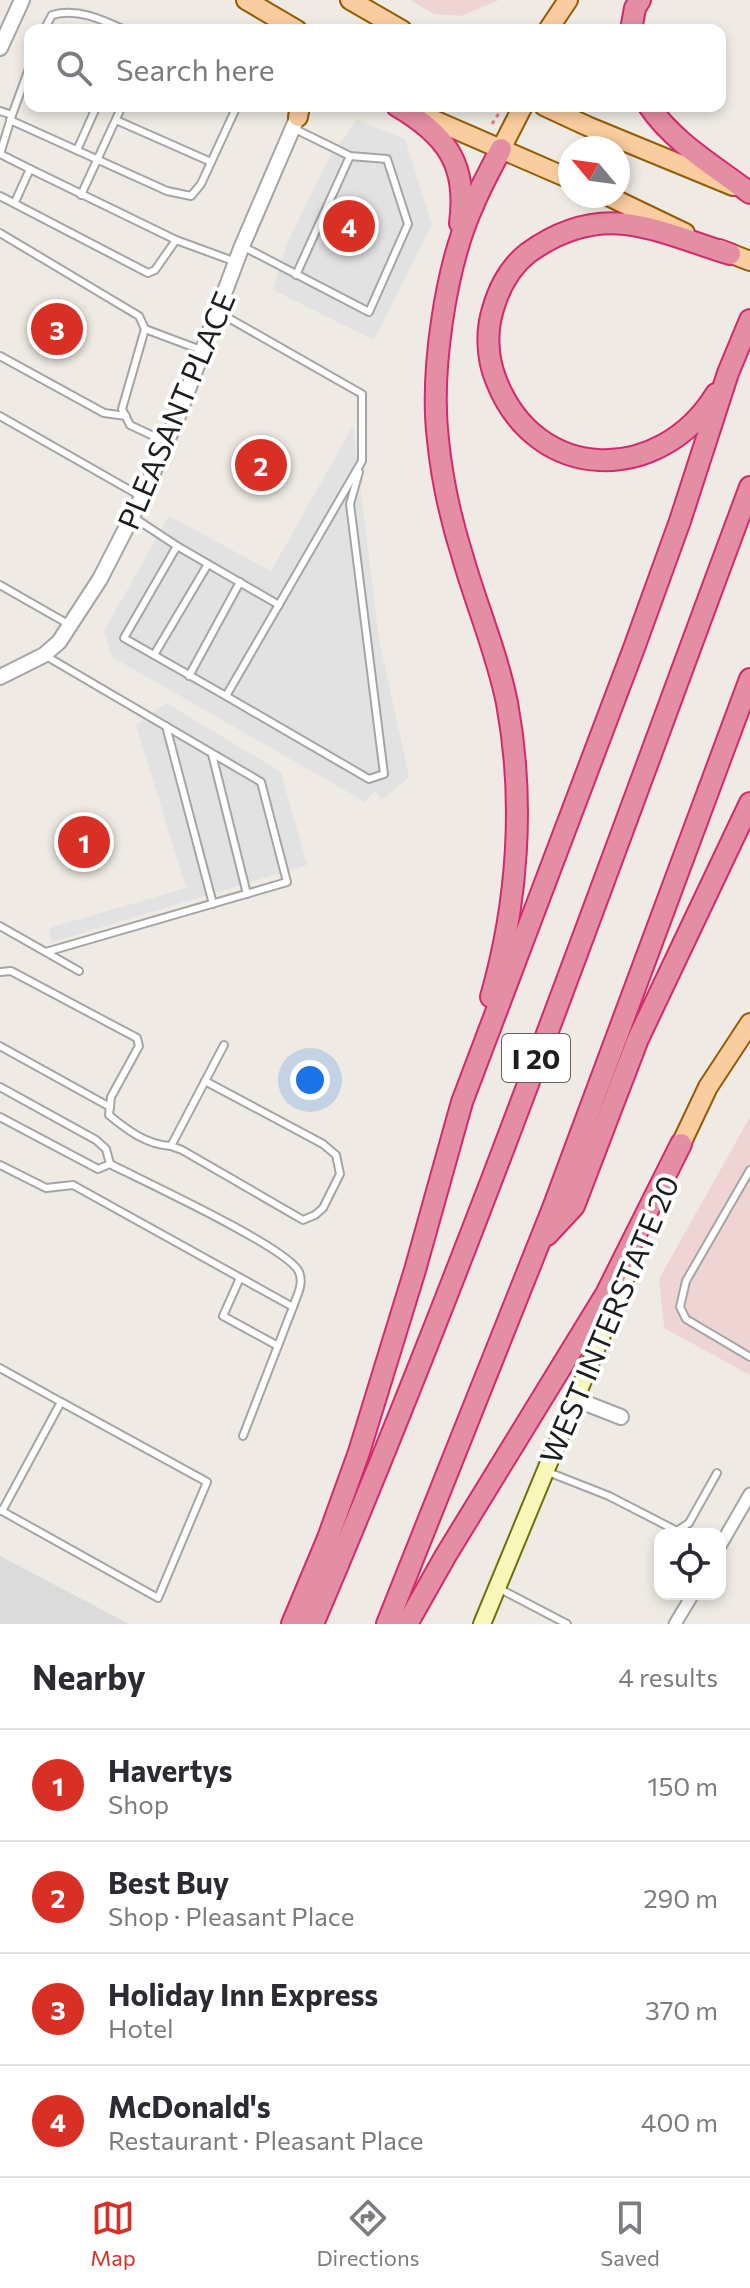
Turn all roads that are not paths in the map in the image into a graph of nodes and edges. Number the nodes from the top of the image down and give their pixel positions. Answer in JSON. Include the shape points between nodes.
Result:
{"nodes":[{"id":1,"x":22,"y":0,"type":"edge"},
{"id":2,"x":350,"y":0,"type":"edge"},
{"id":3,"x":570,"y":0,"type":"edge"},
{"id":4,"x":640,"y":0,"type":"edge"},
{"id":5,"x":252,"y":3,"type":"edge"},
{"id":6,"x":6,"y":14,"type":"edge"},
{"id":7,"x":47,"y":24,"type":"edge"},
{"id":8,"x":112,"y":24,"type":"edge"},
{"id":9,"x":270,"y":24,"type":"edge"},
{"id":10,"x":287,"y":24,"type":"edge"},
{"id":11,"x":392,"y":24,"type":"edge"},
{"id":12,"x":552,"y":24,"type":"edge"},
{"id":13,"x":560,"y":24,"type":"edge"},
{"id":14,"x":632,"y":24,"type":"edge"},
{"id":15,"x":0,"y":48,"type":"edge"},
{"id":16,"x":24,"y":82,"type":"edge"},
{"id":17,"x":0,"y":111,"type":"edge"},
{"id":18,"x":92,"y":112,"type":"edge"},
{"id":19,"x":119,"y":112,"type":"edge"},
{"id":20,"x":234,"y":112,"type":"edge"},
{"id":21,"x":409,"y":112,"type":"edge"},
{"id":22,"x":414,"y":112,"type":"edge"},
{"id":23,"x":520,"y":112,"type":"edge"},
{"id":24,"x":558,"y":112,"type":"edge"},
{"id":25,"x":655,"y":112,"type":"edge"},
{"id":26,"x":298,"y":114,"type":"edge"},
{"id":27,"x":11,"y":118,"type":"junction"},
{"id":28,"x":116,"y":120,"type":"junction"},
{"id":29,"x":501,"y":149,"type":"junction"},
{"id":30,"x":77,"y":150,"type":"junction"},
{"id":31,"x":350,"y":156,"type":"junction"},
{"id":32,"x":98,"y":159,"type":"junction"},
{"id":33,"x":211,"y":162,"type":"junction"},
{"id":34,"x":30,"y":169,"type":"junction"},
{"id":35,"x":558,"y":174,"type":"edge"},
{"id":36,"x":750,"y":193,"type":"edge"},
{"id":37,"x":81,"y":195,"type":"junction"},
{"id":38,"x":0,"y":196,"type":"edge"},
{"id":39,"x":15,"y":202,"type":"junction"},
{"id":40,"x":630,"y":206,"type":"edge"},
{"id":41,"x":0,"y":233,"type":"edge"},
{"id":42,"x":176,"y":240,"type":"junction"},
{"id":43,"x":242,"y":246,"type":"junction"},
{"id":44,"x":730,"y":254,"type":"junction"},
{"id":45,"x":750,"y":261,"type":"edge"},
{"id":46,"x":236,"y":262,"type":"junction"},
{"id":47,"x":454,"y":262,"type":"junction"},
{"id":48,"x":296,"y":275,"type":"junction"},
{"id":49,"x":218,"y":312,"type":"junction"},
{"id":50,"x":750,"y":320,"type":"edge"},
{"id":51,"x":145,"y":329,"type":"junction"},
{"id":52,"x":204,"y":351,"type":"junction"},
{"id":53,"x":0,"y":356,"type":"edge"},
{"id":54,"x":728,"y":373,"type":"junction"},
{"id":55,"x":0,"y":416,"type":"edge"},
{"id":56,"x":126,"y":416,"type":"junction"},
{"id":57,"x":166,"y":442,"type":"junction"},
{"id":58,"x":362,"y":461,"type":"junction"},
{"id":59,"x":750,"y":487,"type":"edge"},
{"id":60,"x":142,"y":497,"type":"junction"},
{"id":61,"x":132,"y":516,"type":"junction"},
{"id":62,"x":177,"y":546,"type":"junction"},
{"id":63,"x":208,"y":564,"type":"junction"},
{"id":64,"x":240,"y":582,"type":"junction"},
{"id":65,"x":0,"y":585,"type":"edge"},
{"id":66,"x":279,"y":605,"type":"junction"},
{"id":67,"x":72,"y":626,"type":"junction"},
{"id":68,"x":44,"y":655,"type":"junction"},
{"id":69,"x":154,"y":655,"type":"junction"},
{"id":70,"x":189,"y":676,"type":"junction"},
{"id":71,"x":0,"y":677,"type":"edge"},
{"id":72,"x":750,"y":679,"type":"edge"},
{"id":73,"x":226,"y":696,"type":"junction"},
{"id":74,"x":166,"y":726,"type":"junction"},
{"id":75,"x":212,"y":753,"type":"junction"},
{"id":76,"x":750,"y":803,"type":"edge"},
{"id":77,"x":247,"y":894,"type":"junction"},
{"id":78,"x":213,"y":904,"type":"junction"},
{"id":79,"x":0,"y":926,"type":"edge"},
{"id":80,"x":46,"y":952,"type":"junction"},
{"id":81,"x":79,"y":971,"type":"dead end"},
{"id":82,"x":0,"y":972,"type":"edge"},
{"id":83,"x":750,"y":1023,"type":"edge"},
{"id":84,"x":224,"y":1045,"type":"dead end"},
{"id":85,"x":0,"y":1046,"type":"edge"},
{"id":86,"x":205,"y":1081,"type":"junction"},
{"id":87,"x":0,"y":1087,"type":"edge"},
{"id":88,"x":462,"y":1102,"type":"junction"},
{"id":89,"x":110,"y":1107,"type":"junction"},
{"id":90,"x":0,"y":1117,"type":"edge"},
{"id":91,"x":681,"y":1144,"type":"junction"},
{"id":92,"x":171,"y":1146,"type":"junction"},
{"id":93,"x":110,"y":1164,"type":"junction"},
{"id":94,"x":0,"y":1165,"type":"edge"},
{"id":95,"x":750,"y":1170,"type":"edge"},
{"id":96,"x":538,"y":1244,"type":"junction"},
{"id":97,"x":240,"y":1278,"type":"junction"},
{"id":98,"x":293,"y":1307,"type":"junction"},
{"id":99,"x":278,"y":1346,"type":"junction"},
{"id":100,"x":750,"y":1357,"type":"edge"},
{"id":101,"x":0,"y":1368,"type":"edge"},
{"id":102,"x":575,"y":1399,"type":"junction"},
{"id":103,"x":61,"y":1402,"type":"junction"},
{"id":104,"x":621,"y":1417,"type":"dead end"},
{"id":105,"x":243,"y":1436,"type":"dead end"},
{"id":106,"x":545,"y":1471,"type":"junction"},
{"id":107,"x":717,"y":1473,"type":"dead end"},
{"id":108,"x":750,"y":1494,"type":"edge"},
{"id":109,"x":1,"y":1510,"type":"edge"},
{"id":110,"x":726,"y":1536,"type":"edge"},
{"id":111,"x":497,"y":1587,"type":"junction"},
{"id":112,"x":689,"y":1600,"type":"edge"},
{"id":113,"x":292,"y":1624,"type":"edge"},
{"id":114,"x":313,"y":1624,"type":"edge"},
{"id":115,"x":387,"y":1624,"type":"edge"},
{"id":116,"x":407,"y":1624,"type":"edge"},
{"id":117,"x":482,"y":1624,"type":"edge"},
{"id":118,"x":567,"y":1624,"type":"edge"},
{"id":119,"x":675,"y":1624,"type":"edge"}],
"edges":[{"from":1,"to":6,"type":"street"},
{"from":2,"to":11,"type":"main road"},
{"from":3,"to":12,"type":"main road"},
{"from":3,"to":13,"type":"main road"},
{"from":4,"to":14,"type":"highway"},
{"from":5,"to":9,"type":"main road"},
{"from":5,"to":10,"type":"main road"},
{"from":6,"to":15,"type":"street"},
{"from":7,"to":8,"type":"lane","via":[[52,15],[69,10]]},
{"from":16,"to":27,"type":"lane"},
{"from":17,"to":27,"type":"lane"},
{"from":18,"to":30,"type":"lane"},
{"from":19,"to":28,"type":"lane"},
{"from":20,"to":33,"type":"lane"},
{"from":21,"to":47,"type":"highway","via":[[427,124],[457,167],[462,203]]},
{"from":22,"to":29,"type":"main road"},
{"from":23,"to":29,"type":"main road"},
{"from":24,"to":36,"type":"main road"},
{"from":25,"to":36,"type":"highway"},
{"from":26,"to":31,"type":"lane"},
{"from":26,"to":43,"type":"street","name":"PLEASANT PLACE"},
{"from":27,"to":30,"type":"lane"},
{"from":27,"to":34,"type":"lane","via":[[0,154]]},
{"from":28,"to":32,"type":"lane"},
{"from":28,"to":33,"type":"lane"},
{"from":29,"to":35,"type":"main road"},
{"from":29,"to":47,"type":"highway","via":[[470,211]]},
{"from":30,"to":32,"type":"lane"},
{"from":31,"to":48,"type":"lane"},
{"from":31,"to":48,"type":"lane","via":[[387,159],[408,224],[369,312]]},
{"from":32,"to":33,"type":"lane","via":[[167,191],[191,196]]},
{"from":32,"to":37,"type":"lane"},
{"from":34,"to":37,"type":"lane"},
{"from":34,"to":39,"type":"lane"},
{"from":37,"to":42,"type":"lane"},
{"from":38,"to":39,"type":"lane"},
{"from":39,"to":42,"type":"lane","via":[[148,273]]},
{"from":40,"to":44,"type":"main road"},
{"from":41,"to":51,"type":"lane","via":[[139,316]]},
{"from":42,"to":46,"type":"lane"},
{"from":43,"to":46,"type":"street","name":"PLEASANT PLACE"},
{"from":43,"to":48,"type":"lane"},
{"from":44,"to":45,"type":"main road"},
{"from":44,"to":54,"type":"highway","via":[[625,224],[572,229],[548,238],[521,259],[499,289],[489,321],[490,364],[511,410],[550,445],[576,456],[605,461],[657,450],[683,434]]},
{"from":46,"to":49,"type":"street","name":"PLEASANT PLACE"},
{"from":47,"to":88,"type":"highway","via":[[437,377],[437,437],[459,546],[507,703],[517,802],[507,925]]},
{"from":49,"to":52,"type":"street","name":"PLEASANT PLACE"},
{"from":49,"to":58,"type":"lane","via":[[362,394]]},
{"from":50,"to":54,"type":"highway"},
{"from":51,"to":52,"type":"lane"},
{"from":51,"to":56,"type":"lane","via":[[122,409]]},
{"from":52,"to":57,"type":"street","name":"PLEASANT PLACE"},
{"from":53,"to":56,"type":"lane","via":[[104,413]]},
{"from":54,"to":88,"type":"highway","via":[[643,622]]},
{"from":55,"to":60,"type":"lane"},
{"from":56,"to":57,"type":"lane","via":[[130,425]]},
{"from":57,"to":60,"type":"street","name":"PLEASANT PLACE"},
{"from":58,"to":66,"type":"lane"},
{"from":58,"to":73,"type":"lane","via":[[350,504],[384,774],[369,779]]},
{"from":59,"to":114,"type":"highway","number":"I 20","via":[[440,1314]]},
{"from":60,"to":61,"type":"street","name":"PLEASANT PLACE"},
{"from":61,"to":62,"type":"lane"},
{"from":61,"to":67,"type":"street","name":"PLEASANT PLACE"},
{"from":62,"to":63,"type":"lane"},
{"from":62,"to":69,"type":"lane","via":[[124,638]]},
{"from":63,"to":64,"type":"lane"},
{"from":63,"to":69,"type":"lane"},
{"from":64,"to":66,"type":"lane"},
{"from":64,"to":70,"type":"lane"},
{"from":65,"to":67,"type":"lane"},
{"from":66,"to":73,"type":"lane"},
{"from":67,"to":68,"type":"street","name":"PLEASANT PLACE"},
{"from":68,"to":71,"type":"street","name":"PLEASANT PLACE"},
{"from":68,"to":74,"type":"lane"},
{"from":69,"to":70,"type":"lane"},
{"from":70,"to":73,"type":"lane"},
{"from":72,"to":96,"type":"highway","number":"I 20"},
{"from":74,"to":75,"type":"lane"},
{"from":74,"to":78,"type":"lane"},
{"from":75,"to":77,"type":"lane"},
{"from":75,"to":77,"type":"lane","via":[[261,782],[287,882]]},
{"from":76,"to":96,"type":"highway","via":[[638,1039],[574,1206]]},
{"from":77,"to":78,"type":"lane"},
{"from":78,"to":80,"type":"lane"},
{"from":79,"to":80,"type":"lane"},
{"from":80,"to":81,"type":"lane"},
{"from":82,"to":89,"type":"lane","via":[[11,971],[137,1038],[139,1046]]},
{"from":83,"to":91,"type":"main road","name":"WEST INTERSTATE 20","via":[[708,1087]]},
{"from":84,"to":86,"type":"lane"},
{"from":85,"to":89,"type":"lane"},
{"from":86,"to":92,"type":"lane"},
{"from":86,"to":92,"type":"lane","via":[[336,1155],[340,1174],[323,1208],[303,1220]]},
{"from":87,"to":93,"type":"lane","via":[[96,1140],[106,1149]]},
{"from":88,"to":113,"type":"highway","via":[[359,1452]]},
{"from":89,"to":92,"type":"lane","via":[[109,1115],[129,1132]]},
{"from":90,"to":93,"type":"lane","via":[[98,1169]]},
{"from":91,"to":102,"type":"main road","name":"WEST INTERSTATE 20"},
{"from":91,"to":116,"type":"highway","via":[[589,1324]]},
{"from":93,"to":98,"type":"lane","via":[[268,1246],[297,1268],[302,1282]]},
{"from":94,"to":97,"type":"lane","via":[[46,1188],[73,1185]]},
{"from":95,"to":100,"type":"lane","via":[[686,1281],[680,1307],[686,1319]]},
{"from":96,"to":115,"type":"highway","number":"I 20"},
{"from":97,"to":98,"type":"lane"},
{"from":97,"to":99,"type":"lane","via":[[223,1316]]},
{"from":98,"to":99,"type":"lane"},
{"from":99,"to":105,"type":"lane"},
{"from":101,"to":103,"type":"lane"},
{"from":102,"to":104,"type":"street"},
{"from":102,"to":106,"type":"main road","name":"WEST INTERSTATE 20"},
{"from":103,"to":109,"type":"lane"},
{"from":103,"to":109,"type":"lane","via":[[207,1482],[158,1598]]},
{"from":106,"to":107,"type":"lane","via":[[677,1531],[689,1523]]},
{"from":106,"to":111,"type":"main road","name":"WEST INTERSTATE 20"},
{"from":108,"to":110,"type":"street"},
{"from":111,"to":117,"type":"main road","name":"WEST INTERSTATE 20"},
{"from":111,"to":118,"type":"lane"},
{"from":112,"to":119,"type":"street"}]}
